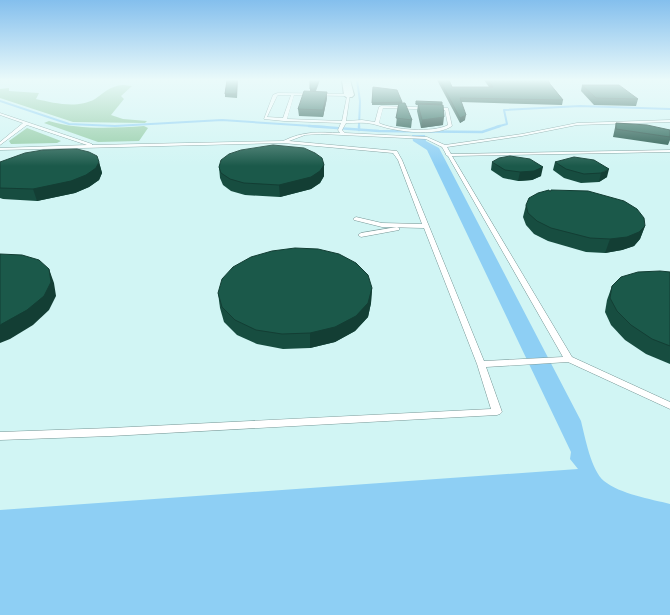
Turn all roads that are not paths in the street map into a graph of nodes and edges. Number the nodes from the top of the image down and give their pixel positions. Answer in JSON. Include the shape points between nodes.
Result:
{"nodes":[{"id":1,"x":269,"y":109,"type":"edge"},
{"id":2,"x":288,"y":109,"type":"edge"},
{"id":3,"x":347,"y":109,"type":"edge"},
{"id":4,"x":380,"y":109,"type":"edge"},
{"id":5,"x":440,"y":109,"type":"edge"},
{"id":6,"x":0,"y":114,"type":"edge"},
{"id":7,"x":284,"y":120,"type":"junction"},
{"id":8,"x":670,"y":122,"type":"edge"},
{"id":9,"x":26,"y":123,"type":"junction"},
{"id":10,"x":377,"y":123,"type":"junction"},
{"id":11,"x":343,"y":126,"type":"junction"},
{"id":12,"x":345,"y":135,"type":"junction"},
{"id":13,"x":283,"y":142,"type":"junction"},
{"id":14,"x":0,"y":144,"type":"edge"},
{"id":15,"x":444,"y":146,"type":"junction"},
{"id":16,"x":95,"y":147,"type":"junction"},
{"id":17,"x":0,"y":149,"type":"edge"},
{"id":18,"x":670,"y":152,"type":"edge"},
{"id":19,"x":448,"y":154,"type":"junction"},
{"id":20,"x":356,"y":219,"type":"dead end"},
{"id":21,"x":406,"y":226,"type":"junction"},
{"id":22,"x":426,"y":226,"type":"junction"},
{"id":23,"x":361,"y":235,"type":"dead end"},
{"id":24,"x":569,"y":359,"type":"junction"},
{"id":25,"x":481,"y":364,"type":"junction"},
{"id":26,"x":670,"y":406,"type":"edge"},
{"id":27,"x":0,"y":436,"type":"edge"}],
"edges":[{"from":1,"to":7,"type":"lane","via":[[265,118]]},
{"from":2,"to":7,"type":"lane"},
{"from":3,"to":11,"type":"lane"},
{"from":4,"to":10,"type":"lane"},
{"from":5,"to":10,"type":"lane","via":[[447,109],[450,126],[444,130],[397,129]]},
{"from":6,"to":9,"type":"lane"},
{"from":7,"to":11,"type":"lane"},
{"from":8,"to":15,"type":"lane","via":[[577,124]]},
{"from":9,"to":14,"type":"lane"},
{"from":9,"to":16,"type":"lane"},
{"from":10,"to":11,"type":"lane","via":[[357,122]]},
{"from":11,"to":12,"type":"lane"},
{"from":12,"to":13,"type":"lane","via":[[304,134]]},
{"from":12,"to":15,"type":"lane","via":[[428,138]]},
{"from":13,"to":16,"type":"lane"},
{"from":13,"to":22,"type":"lane","via":[[394,152]]},
{"from":15,"to":19,"type":"lane"},
{"from":16,"to":17,"type":"lane"},
{"from":18,"to":19,"type":"lane"},
{"from":19,"to":24,"type":"lane"},
{"from":20,"to":21,"type":"lane"},
{"from":21,"to":22,"type":"lane"},
{"from":21,"to":23,"type":"lane"},
{"from":22,"to":25,"type":"lane"},
{"from":24,"to":25,"type":"lane"},
{"from":24,"to":26,"type":"lane"},
{"from":25,"to":27,"type":"lane","via":[[497,412]]}]}
